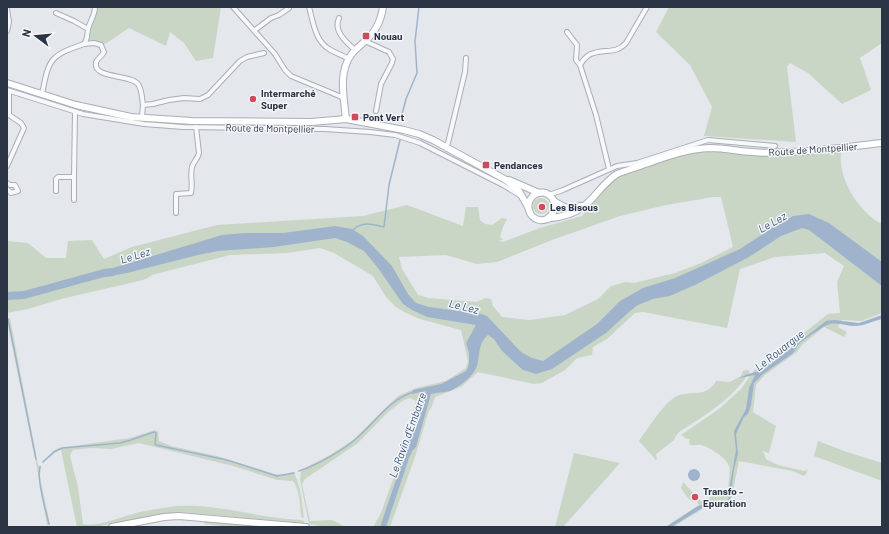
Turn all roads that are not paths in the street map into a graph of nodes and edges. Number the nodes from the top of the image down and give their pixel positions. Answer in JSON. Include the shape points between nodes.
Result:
{"nodes":[{"id":1,"x":95,"y":7,"type":"edge"},
{"id":2,"x":233,"y":7,"type":"edge"},
{"id":3,"x":309,"y":7,"type":"edge"},
{"id":4,"x":383,"y":7,"type":"edge"},
{"id":5,"x":647,"y":7,"type":"edge"},
{"id":6,"x":7,"y":8,"type":"edge"},
{"id":7,"x":288,"y":8,"type":"dead end"},
{"id":8,"x":56,"y":14,"type":"dead end"},
{"id":9,"x":339,"y":18,"type":"dead end"},
{"id":10,"x":88,"y":29,"type":"junction"},
{"id":11,"x":255,"y":30,"type":"junction"},
{"id":12,"x":7,"y":31,"type":"edge"},
{"id":13,"x":567,"y":32,"type":"dead end"},
{"id":14,"x":365,"y":41,"type":"junction"},
{"id":15,"x":84,"y":44,"type":"junction"},
{"id":16,"x":355,"y":50,"type":"junction"},
{"id":17,"x":264,"y":53,"type":"dead end"},
{"id":18,"x":466,"y":58,"type":"dead end"},
{"id":19,"x":349,"y":59,"type":"junction"},
{"id":20,"x":580,"y":65,"type":"junction"},
{"id":21,"x":7,"y":83,"type":"edge"},
{"id":22,"x":8,"y":91,"type":"edge"},
{"id":23,"x":42,"y":94,"type":"junction"},
{"id":24,"x":344,"y":98,"type":"junction"},
{"id":25,"x":143,"y":105,"type":"junction"},
{"id":26,"x":376,"y":111,"type":"dead end"},
{"id":27,"x":75,"y":112,"type":"junction"},
{"id":28,"x":142,"y":117,"type":"junction"},
{"id":29,"x":346,"y":119,"type":"junction"},
{"id":30,"x":196,"y":127,"type":"junction"},
{"id":31,"x":882,"y":143,"type":"edge"},
{"id":32,"x":775,"y":146,"type":"dead end"},
{"id":33,"x":446,"y":147,"type":"junction"},
{"id":34,"x":7,"y":166,"type":"edge"},
{"id":35,"x":609,"y":169,"type":"junction"},
{"id":36,"x":493,"y":172,"type":"junction"},
{"id":37,"x":74,"y":177,"type":"junction"},
{"id":38,"x":7,"y":183,"type":"edge"},
{"id":39,"x":7,"y":189,"type":"edge"},
{"id":40,"x":56,"y":191,"type":"dead end"},
{"id":41,"x":539,"y":193,"type":"junction"},
{"id":42,"x":549,"y":195,"type":"junction"},
{"id":43,"x":523,"y":197,"type":"junction"},
{"id":44,"x":74,"y":200,"type":"dead end"},
{"id":45,"x":554,"y":201,"type":"junction"},
{"id":46,"x":591,"y":201,"type":"junction"},
{"id":47,"x":528,"y":207,"type":"junction"},
{"id":48,"x":176,"y":213,"type":"dead end"},
{"id":49,"x":548,"y":218,"type":"junction"},
{"id":50,"x":112,"y":527,"type":"edge"},
{"id":51,"x":306,"y":527,"type":"edge"}],
"edges":[{"from":1,"to":10,"type":"street"},
{"from":2,"to":11,"type":"street"},
{"from":3,"to":19,"type":"street","via":[[320,40],[328,49]]},
{"from":4,"to":14,"type":"main road","via":[[376,28]]},
{"from":5,"to":20,"type":"street","via":[[622,48],[593,53]]},
{"from":6,"to":12,"type":"street"},
{"from":7,"to":11,"type":"street"},
{"from":8,"to":10,"type":"street"},
{"from":9,"to":16,"type":"street","via":[[337,28]]},
{"from":10,"to":15,"type":"street"},
{"from":11,"to":24,"type":"street","via":[[292,76]]},
{"from":13,"to":20,"type":"street","via":[[577,45],[576,60]]},
{"from":14,"to":16,"type":"main road"},
{"from":14,"to":26,"type":"street","via":[[388,52],[393,59],[381,84]]},
{"from":15,"to":23,"type":"street","via":[[64,51],[50,63]]},
{"from":15,"to":25,"type":"street","via":[[94,42],[102,45],[104,52],[97,61],[98,70],[136,82],[140,87]]},
{"from":16,"to":19,"type":"main road"},
{"from":17,"to":25,"type":"street","via":[[240,61],[212,91],[200,99],[184,98]]},
{"from":18,"to":33,"type":"street"},
{"from":19,"to":24,"type":"main road","via":[[343,77]]},
{"from":20,"to":35,"type":"street"},
{"from":21,"to":23,"type":"main road","name":"Route de Montpellier"},
{"from":22,"to":27,"type":"street","name":"Route de Montpellier"},
{"from":22,"to":34,"type":"street","via":[[9,115],[22,123],[24,128]]},
{"from":23,"to":28,"type":"main road","name":"Route de Montpellier","via":[[89,109]]},
{"from":24,"to":29,"type":"main road"},
{"from":25,"to":28,"type":"street"},
{"from":27,"to":30,"type":"street","name":"Route de Montpellier","via":[[144,124]]},
{"from":27,"to":37,"type":"street"},
{"from":28,"to":29,"type":"main road","name":"Route de Montpellier","via":[[192,121],[299,122]]},
{"from":29,"to":33,"type":"main road","name":"Route de Montpellier","via":[[420,134]]},
{"from":30,"to":43,"type":"street","name":"Route de Montpellier","via":[[325,129],[395,135],[430,148]]},
{"from":30,"to":48,"type":"street","via":[[199,153],[192,167],[192,189],[191,193],[176,194]]},
{"from":31,"to":46,"type":"main road","name":"Route de Montpellier","via":[[786,152],[714,148],[690,150],[617,174]]},
{"from":32,"to":35,"type":"street","via":[[708,140],[637,163]]},
{"from":33,"to":36,"type":"main road","name":"Route de Montpellier"},
{"from":35,"to":42,"type":"street"},
{"from":36,"to":41,"type":"main road","name":"Route de Montpellier"},
{"from":36,"to":43,"type":"main road","name":"Route de Montpellier","via":[[511,184]]},
{"from":37,"to":40,"type":"street","via":[[58,177]]},
{"from":37,"to":44,"type":"street"},
{"from":38,"to":39,"type":"street","via":[[15,185],[18,191],[11,193]]},
{"from":41,"to":42,"type":"main road"},
{"from":41,"to":47,"type":"main road","via":[[532,197]]},
{"from":42,"to":45,"type":"main road"},
{"from":43,"to":47,"type":"main road","name":"Route de Montpellier"},
{"from":45,"to":46,"type":"main road","name":"Route de Montpellier","via":[[563,207],[576,208]]},
{"from":45,"to":49,"type":"main road","via":[[554,213]]},
{"from":46,"to":49,"type":"main road","name":"Route de Montpellier","via":[[578,211]]},
{"from":47,"to":49,"type":"main road","via":[[534,218]]},
{"from":50,"to":51,"type":"main road","via":[[168,517],[195,516]]}]}
